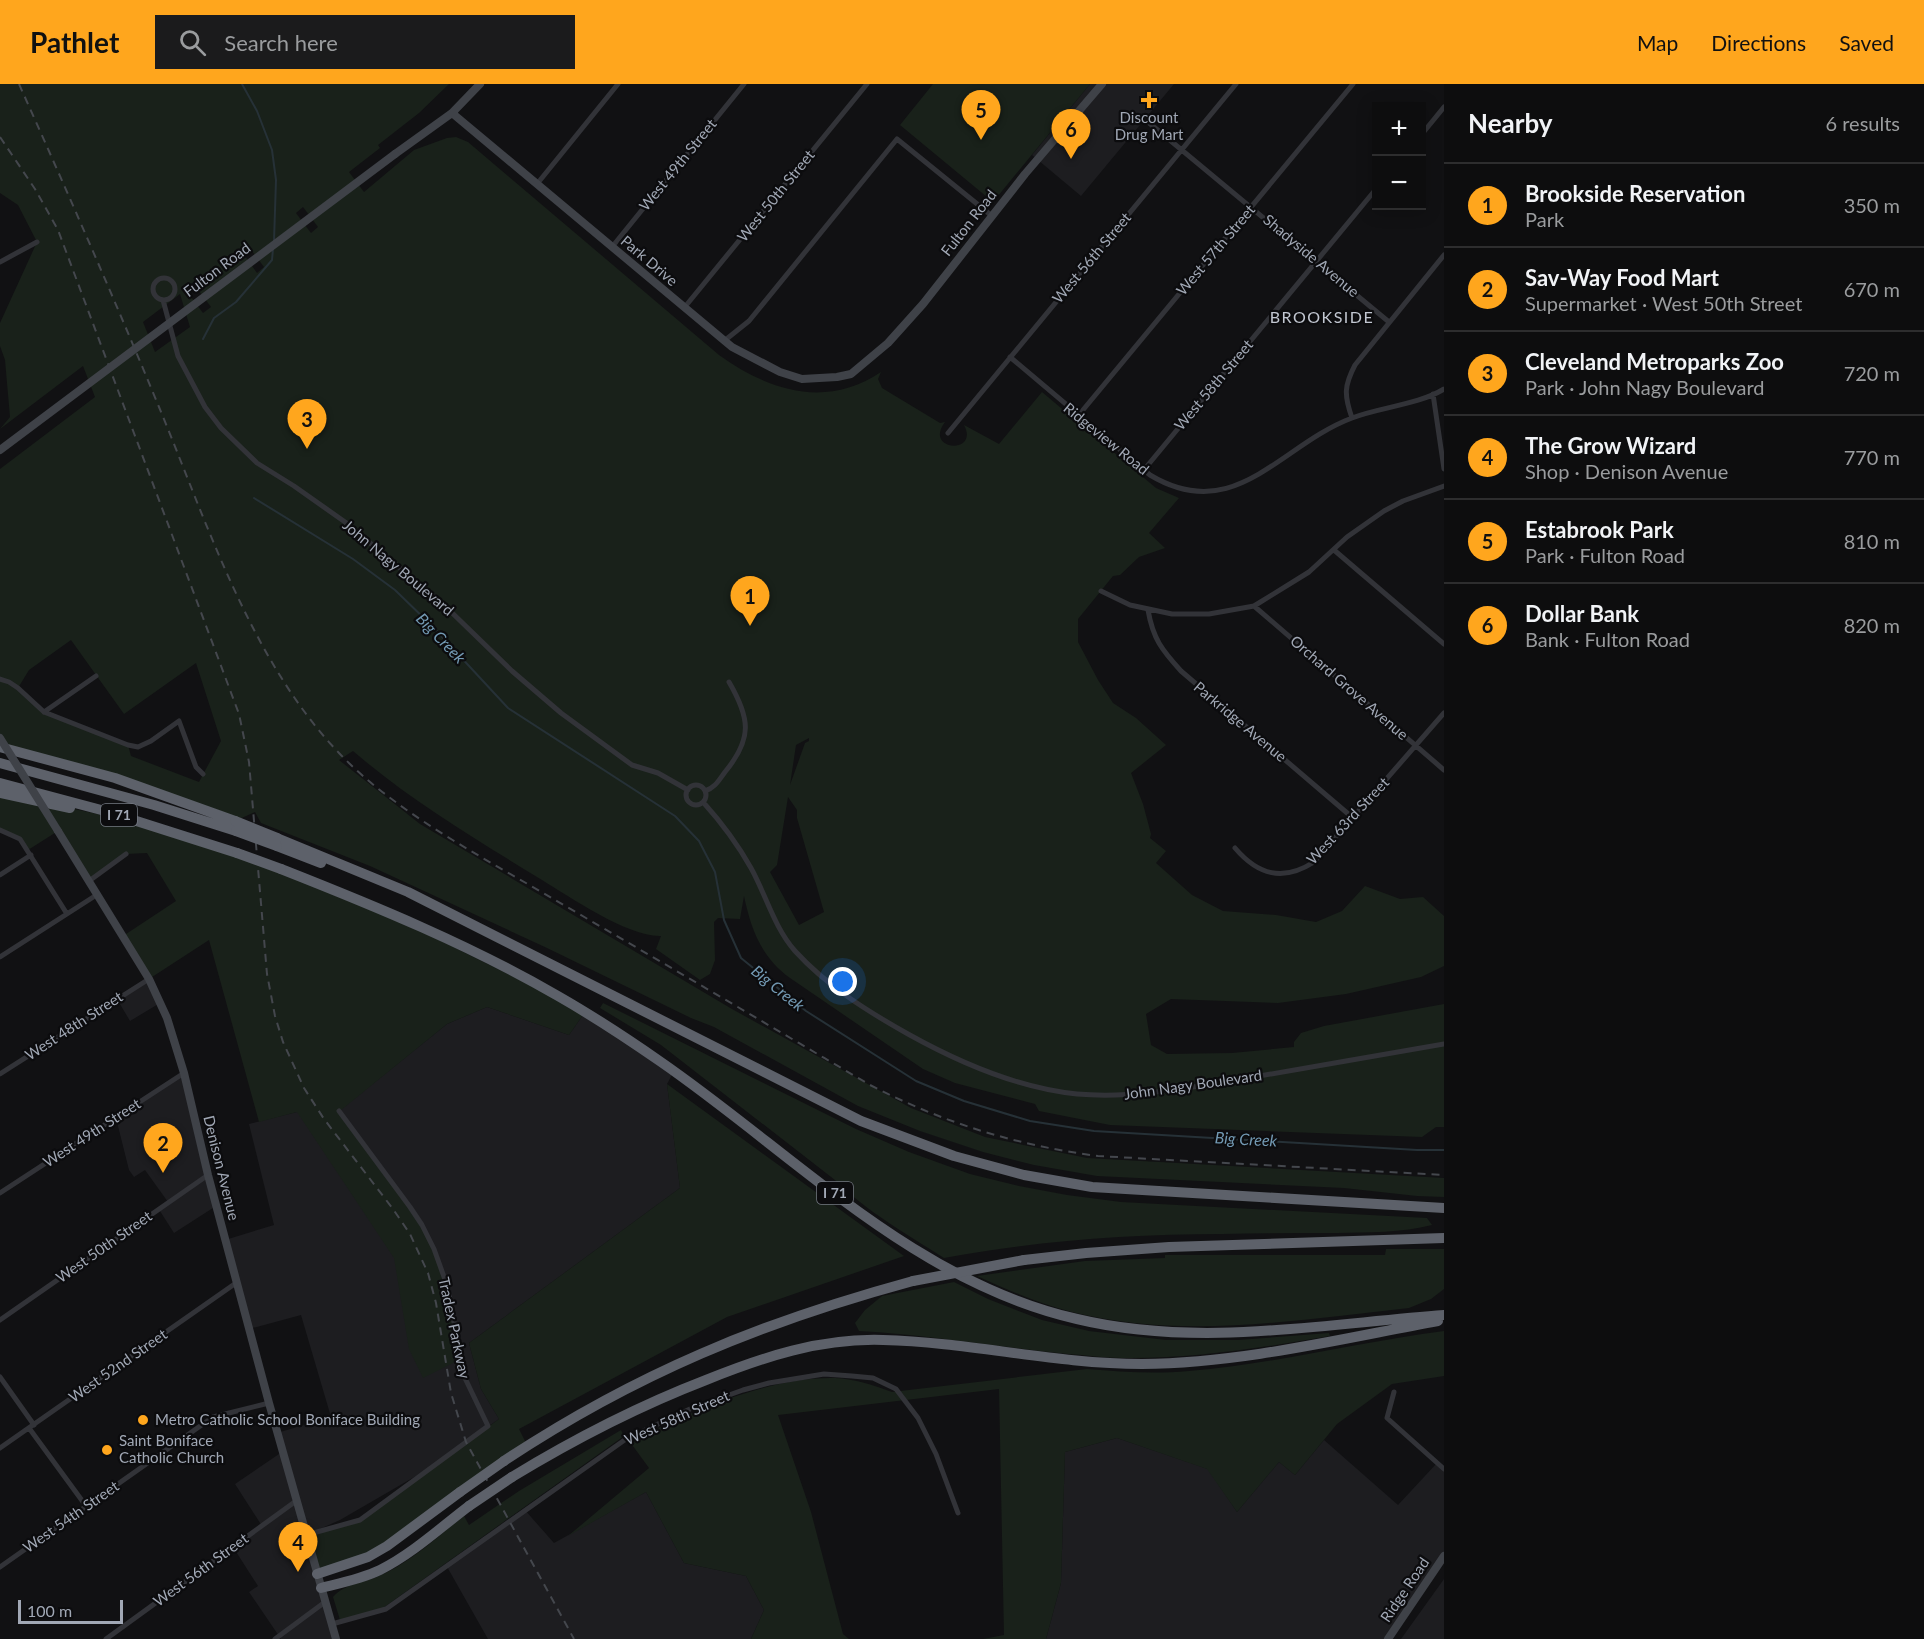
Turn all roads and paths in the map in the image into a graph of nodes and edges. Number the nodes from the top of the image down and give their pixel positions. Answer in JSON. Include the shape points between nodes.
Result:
{"nodes":[{"id":1,"x":480,"y":84,"type":"edge"},
{"id":2,"x":618,"y":84,"type":"edge"},
{"id":3,"x":744,"y":84,"type":"edge"},
{"id":4,"x":867,"y":84,"type":"edge"},
{"id":5,"x":1102,"y":84,"type":"edge"},
{"id":6,"x":1236,"y":84,"type":"edge"},
{"id":7,"x":1353,"y":84,"type":"edge"},
{"id":8,"x":1444,"y":107,"type":"edge"},
{"id":9,"x":452,"y":112,"type":"junction"},
{"id":10,"x":1148,"y":122,"type":"dead end"},
{"id":11,"x":1426,"y":129,"type":"edge"},
{"id":12,"x":1182,"y":149,"type":"junction"},
{"id":13,"x":537,"y":184,"type":"junction"},
{"id":14,"x":1372,"y":195,"type":"edge"},
{"id":15,"x":1251,"y":207,"type":"junction"},
{"id":16,"x":992,"y":216,"type":"junction"},
{"id":17,"x":37,"y":242,"type":"dead end"},
{"id":18,"x":612,"y":247,"type":"junction"},
{"id":19,"x":1444,"y":255,"type":"edge"},
{"id":20,"x":1317,"y":261,"type":"junction"},
{"id":21,"x":0,"y":262,"type":"edge"},
{"id":22,"x":163,"y":300,"type":"junction"},
{"id":23,"x":684,"y":308,"type":"junction"},
{"id":24,"x":1389,"y":322,"type":"junction"},
{"id":25,"x":724,"y":341,"type":"junction"},
{"id":26,"x":1010,"y":357,"type":"junction"},
{"id":27,"x":851,"y":374,"type":"joint"},
{"id":28,"x":1444,"y":389,"type":"edge"},
{"id":29,"x":1433,"y":394,"type":"junction"},
{"id":30,"x":1078,"y":416,"type":"junction"},
{"id":31,"x":1352,"y":417,"type":"junction"},
{"id":32,"x":948,"y":433,"type":"dead end"},
{"id":33,"x":0,"y":450,"type":"edge"},
{"id":34,"x":1444,"y":469,"type":"edge"},
{"id":35,"x":1143,"y":471,"type":"junction"},
{"id":36,"x":1444,"y":486,"type":"edge"},
{"id":37,"x":1334,"y":550,"type":"junction"},
{"id":38,"x":1101,"y":591,"type":"dead end"},
{"id":39,"x":1254,"y":606,"type":"junction"},
{"id":40,"x":1148,"y":610,"type":"junction"},
{"id":41,"x":1444,"y":644,"type":"edge"},
{"id":42,"x":96,"y":676,"type":"dead end"},
{"id":43,"x":0,"y":679,"type":"edge"},
{"id":44,"x":729,"y":681,"type":"dead end"},
{"id":45,"x":44,"y":712,"type":"junction"},
{"id":46,"x":1444,"y":713,"type":"edge"},
{"id":47,"x":0,"y":741,"type":"edge"},
{"id":48,"x":1416,"y":746,"type":"junction"},
{"id":49,"x":0,"y":747,"type":"edge"},
{"id":50,"x":36,"y":756,"type":"junction"},
{"id":51,"x":0,"y":763,"type":"edge"},
{"id":52,"x":1444,"y":770,"type":"edge"},
{"id":53,"x":203,"y":774,"type":"dead end"},
{"id":54,"x":0,"y":783,"type":"edge"},
{"id":55,"x":688,"y":790,"type":"junction"},
{"id":56,"x":705,"y":791,"type":"junction"},
{"id":57,"x":0,"y":793,"type":"edge"},
{"id":58,"x":703,"y":802,"type":"junction"},
{"id":59,"x":1353,"y":818,"type":"junction"},
{"id":60,"x":235,"y":826,"type":"junction"},
{"id":61,"x":162,"y":828,"type":"junction"},
{"id":62,"x":0,"y":830,"type":"edge"},
{"id":63,"x":1235,"y":848,"type":"dead end"},
{"id":64,"x":126,"y":854,"type":"dead end"},
{"id":65,"x":31,"y":855,"type":"junction"},
{"id":66,"x":0,"y":875,"type":"edge"},
{"id":67,"x":89,"y":881,"type":"junction"},
{"id":68,"x":98,"y":894,"type":"junction"},
{"id":69,"x":67,"y":914,"type":"junction"},
{"id":70,"x":0,"y":957,"type":"edge"},
{"id":71,"x":148,"y":979,"type":"junction"},
{"id":72,"x":1444,"y":1044,"type":"edge"},
{"id":73,"x":184,"y":1073,"type":"junction"},
{"id":74,"x":0,"y":1074,"type":"edge"},
{"id":75,"x":339,"y":1111,"type":"dead end"},
{"id":76,"x":208,"y":1175,"type":"junction"},
{"id":77,"x":0,"y":1193,"type":"edge"},
{"id":78,"x":1444,"y":1208,"type":"edge"},
{"id":79,"x":1444,"y":1238,"type":"edge"},
{"id":80,"x":236,"y":1283,"type":"junction"},
{"id":81,"x":1444,"y":1315,"type":"edge"},
{"id":82,"x":0,"y":1320,"type":"edge"},
{"id":83,"x":1444,"y":1320,"type":"edge"},
{"id":84,"x":0,"y":1377,"type":"edge"},
{"id":85,"x":1395,"y":1392,"type":"dead end"},
{"id":86,"x":268,"y":1403,"type":"junction"},
{"id":87,"x":32,"y":1426,"type":"junction"},
{"id":88,"x":0,"y":1448,"type":"edge"},
{"id":89,"x":1444,"y":1469,"type":"edge"},
{"id":90,"x":296,"y":1501,"type":"junction"},
{"id":91,"x":86,"y":1506,"type":"junction"},
{"id":92,"x":958,"y":1513,"type":"dead end"},
{"id":93,"x":306,"y":1536,"type":"junction"},
{"id":94,"x":1444,"y":1556,"type":"edge"},
{"id":95,"x":0,"y":1567,"type":"edge"},
{"id":96,"x":317,"y":1574,"type":"junction"},
{"id":97,"x":321,"y":1588,"type":"junction"},
{"id":98,"x":325,"y":1602,"type":"junction"},
{"id":99,"x":332,"y":1624,"type":"junction"},
{"id":100,"x":106,"y":1639,"type":"edge"},
{"id":101,"x":275,"y":1639,"type":"edge"},
{"id":102,"x":336,"y":1639,"type":"edge"},
{"id":103,"x":1388,"y":1639,"type":"edge"}],
"edges":[{"from":1,"to":9,"type":"main road","name":"Fulton Road"},
{"from":2,"to":13,"type":"street"},
{"from":3,"to":18,"type":"street","name":"West 49th Street"},
{"from":4,"to":23,"type":"street","name":"West 50th Street"},
{"from":5,"to":16,"type":"main road","name":"Fulton Road"},
{"from":6,"to":12,"type":"street","name":"West 56th Street"},
{"from":7,"to":15,"type":"street","name":"West 57th Street"},
{"from":8,"to":11,"type":"street"},
{"from":9,"to":13,"type":"main road","name":"Park Drive"},
{"from":9,"to":33,"type":"main road","name":"Fulton Road","bridge":true},
{"from":10,"to":12,"type":"street","name":"Shadyside Avenue"},
{"from":12,"to":15,"type":"street","name":"Shadyside Avenue"},
{"from":12,"to":26,"type":"street","name":"West 56th Street"},
{"from":13,"to":18,"type":"main road","name":"Park Drive"},
{"from":14,"to":20,"type":"street","name":"West 58th Street"},
{"from":15,"to":20,"type":"street","name":"Shadyside Avenue"},
{"from":15,"to":30,"type":"street","name":"West 57th Street"},
{"from":16,"to":25,"type":"street","via":[[897,139],[749,321]]},
{"from":16,"to":27,"type":"main road","name":"Fulton Road","via":[[923,304],[888,343]]},
{"from":17,"to":21,"type":"street"},
{"from":18,"to":23,"type":"main road","name":"Park Drive"},
{"from":19,"to":24,"type":"street"},
{"from":20,"to":24,"type":"street","name":"Shadyside Avenue"},
{"from":20,"to":35,"type":"street","name":"West 58th Street"},
{"from":22,"to":22,"type":"street","name":"John Nagy Boulevard","via":[[173,296],[175,289],[173,282],[164,278],[153,289]]},
{"from":22,"to":55,"type":"street","name":"John Nagy Boulevard","via":[[178,356],[205,407],[257,463],[345,522],[444,605],[561,713],[632,765],[658,772]]},
{"from":23,"to":25,"type":"main road","name":"Park Drive"},
{"from":24,"to":31,"type":"street","via":[[1347,381]]},
{"from":25,"to":27,"type":"main road","name":"Park Drive","via":[[755,360],[802,379]]},
{"from":26,"to":30,"type":"street","name":"Ridgeview Road"},
{"from":26,"to":32,"type":"street","name":"West 56th Street"},
{"from":28,"to":29,"type":"street","name":"Ridgeview Road"},
{"from":29,"to":31,"type":"street","name":"Ridgeview Road"},
{"from":29,"to":34,"type":"street"},
{"from":30,"to":35,"type":"street","name":"Ridgeview Road"},
{"from":31,"to":35,"type":"street","name":"Ridgeview Road","via":[[1234,487],[1187,490],[1170,486]]},
{"from":36,"to":37,"type":"street","via":[[1384,511]]},
{"from":37,"to":39,"type":"street","via":[[1309,572]]},
{"from":37,"to":41,"type":"street"},
{"from":38,"to":40,"type":"street"},
{"from":39,"to":40,"type":"street","via":[[1192,615]]},
{"from":39,"to":48,"type":"street","name":"Orchard Grove Avenue"},
{"from":40,"to":59,"type":"street","name":"Parkridge Avenue","via":[[1159,646],[1181,671]]},
{"from":42,"to":45,"type":"street"},
{"from":43,"to":45,"type":"street","via":[[18,688]]},
{"from":44,"to":56,"type":"street","via":[[747,720],[745,742],[717,784]]},
{"from":45,"to":53,"type":"street","via":[[138,747],[179,721],[196,767]]},
{"from":46,"to":48,"type":"street","name":"West 63rd Street"},
{"from":47,"to":50,"type":"highway"},
{"from":47,"to":67,"type":"main road","name":"Denison Avenue","bridge":true},
{"from":48,"to":52,"type":"street","name":"Orchard Grove Avenue"},
{"from":48,"to":59,"type":"street","name":"West 63rd Street"},
{"from":49,"to":50,"type":"highway"},
{"from":50,"to":60,"type":"highway","via":[[137,785]]},
{"from":51,"to":60,"type":"highway","number":"I 71"},
{"from":54,"to":61,"type":"highway","number":"I 71"},
{"from":55,"to":56,"type":"street","name":"John Nagy Boulevard","via":[[698,786]]},
{"from":55,"to":58,"type":"street","name":"John Nagy Boulevard","via":[[689,801]]},
{"from":56,"to":58,"type":"street"},
{"from":57,"to":61,"type":"highway"},
{"from":58,"to":72,"type":"street","name":"John Nagy Boulevard","via":[[723,824],[751,868],[778,927],[795,951],[825,979],[865,1010],[956,1059],[999,1076],[1075,1094],[1111,1096],[1169,1091]]},
{"from":59,"to":63,"type":"street","name":"West 63rd Street","via":[[1314,862],[1300,871],[1266,872],[1247,862]]},
{"from":60,"to":78,"type":"highway","bridge":true,"via":[[396,886],[861,1120],[975,1163],[1092,1187]]},
{"from":61,"to":81,"type":"highway","number":"I 71","bridge":true,"via":[[281,869],[465,948],[556,995],[663,1064],[894,1236],[968,1279],[1022,1303],[1098,1324],[1173,1333],[1262,1331]]},
{"from":62,"to":65,"type":"street","via":[[20,839]]},
{"from":64,"to":67,"type":"street"},
{"from":65,"to":66,"type":"street"},
{"from":65,"to":69,"type":"street"},
{"from":67,"to":68,"type":"main road","name":"Denison Avenue"},
{"from":68,"to":69,"type":"street"},
{"from":68,"to":71,"type":"main road","name":"Denison Avenue"},
{"from":69,"to":70,"type":"street"},
{"from":71,"to":73,"type":"main road","name":"Denison Avenue","via":[[167,1018]]},
{"from":71,"to":74,"type":"street","name":"West 48th Street"},
{"from":73,"to":76,"type":"main road","name":"Denison Avenue"},
{"from":73,"to":77,"type":"street","name":"West 49th Street"},
{"from":75,"to":93,"type":"street","name":"Tradex Parkway","via":[[422,1225],[434,1249],[448,1288],[463,1374],[488,1426],[360,1520]]},
{"from":76,"to":80,"type":"main road","name":"Denison Avenue"},
{"from":76,"to":82,"type":"street","name":"West 50th Street"},
{"from":79,"to":96,"type":"highway","bridge":true,"via":[[1086,1252],[914,1281],[810,1311],[716,1346],[615,1394],[504,1461],[387,1546],[368,1557]]},
{"from":80,"to":86,"type":"main road","name":"Denison Avenue"},
{"from":80,"to":87,"type":"street","name":"West 52nd Street"},
{"from":83,"to":97,"type":"highway","bridge":true,"via":[[1185,1362],[1089,1360],[903,1340],[834,1341],[766,1357],[599,1426],[512,1477],[392,1563],[365,1576]]},
{"from":84,"to":87,"type":"street"},
{"from":85,"to":89,"type":"street","via":[[1387,1418]]},
{"from":86,"to":90,"type":"main road","name":"Denison Avenue"},
{"from":86,"to":91,"type":"street","name":"West 54th Street","via":[[213,1417]]},
{"from":87,"to":88,"type":"street","name":"West 52nd Street"},
{"from":87,"to":91,"type":"street"},
{"from":90,"to":93,"type":"main road","name":"Denison Avenue"},
{"from":90,"to":100,"type":"street","name":"West 56th Street"},
{"from":91,"to":95,"type":"street","name":"West 54th Street"},
{"from":92,"to":99,"type":"street","name":"West 58th Street","via":[[918,1418],[896,1389],[873,1378],[824,1374],[769,1383],[690,1409],[626,1439],[386,1609]]},
{"from":93,"to":96,"type":"main road","name":"Denison Avenue"},
{"from":94,"to":103,"type":"main road","name":"Ridge Road"},
{"from":96,"to":97,"type":"main road","name":"Denison Avenue"},
{"from":97,"to":98,"type":"main road","name":"Denison Avenue"},
{"from":98,"to":99,"type":"main road","name":"Denison Avenue"},
{"from":98,"to":101,"type":"street"},
{"from":99,"to":102,"type":"main road","name":"Denison Avenue"}]}
